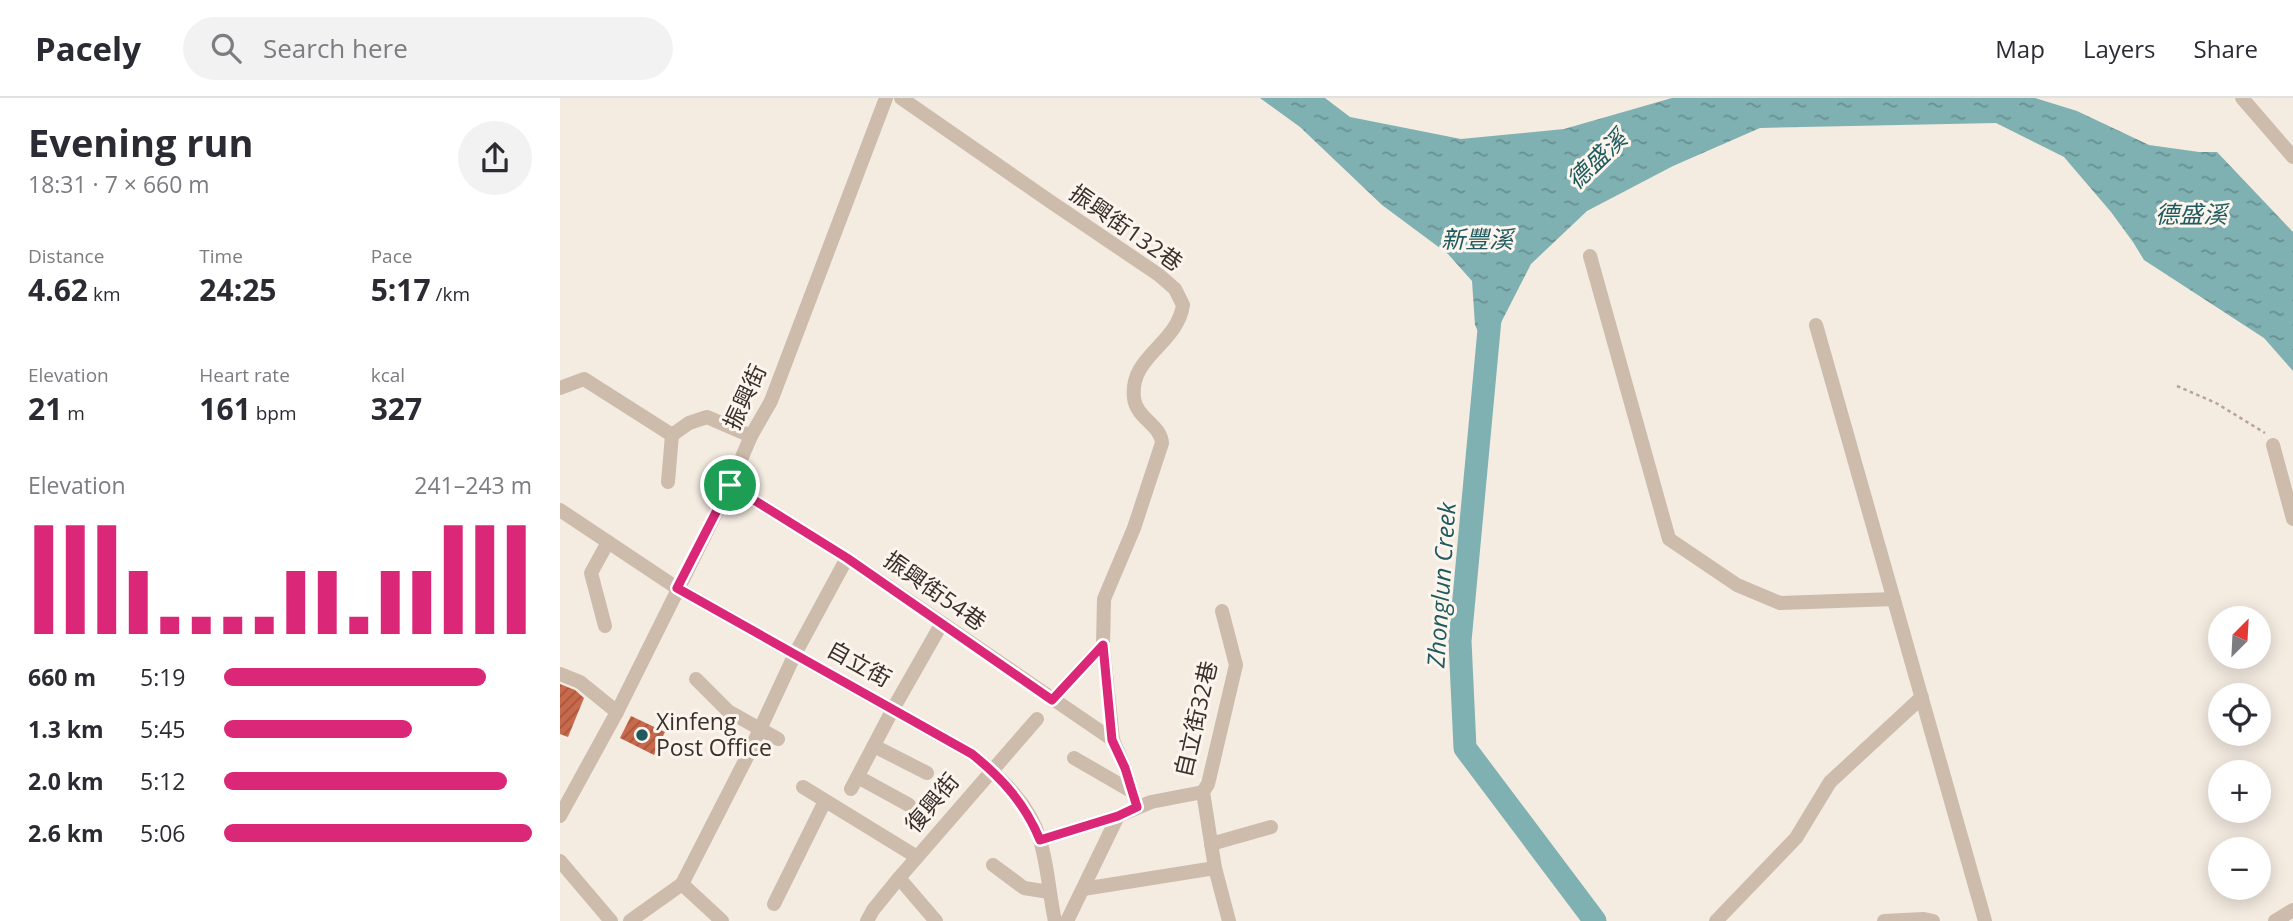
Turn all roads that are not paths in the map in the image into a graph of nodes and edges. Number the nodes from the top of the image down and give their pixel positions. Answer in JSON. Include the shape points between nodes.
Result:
{"nodes":[{"id":1,"x":887,"y":98,"type":"edge"},
{"id":2,"x":901,"y":98,"type":"edge"},
{"id":3,"x":2242,"y":98,"type":"edge"},
{"id":4,"x":2293,"y":157,"type":"edge"},
{"id":5,"x":1590,"y":256,"type":"dead end"},
{"id":6,"x":1816,"y":325,"type":"dead end"},
{"id":7,"x":560,"y":387,"type":"edge"},
{"id":8,"x":672,"y":435,"type":"junction"},
{"id":9,"x":751,"y":436,"type":"junction"},
{"id":10,"x":2273,"y":445,"type":"road end"},
{"id":11,"x":668,"y":482,"type":"dead end"},
{"id":12,"x":730,"y":485,"type":"junction"},
{"id":13,"x":560,"y":510,"type":"edge"},
{"id":14,"x":2293,"y":519,"type":"edge"},
{"id":15,"x":608,"y":542,"type":"junction"},
{"id":16,"x":847,"y":558,"type":"junction"},
{"id":17,"x":677,"y":588,"type":"junction"},
{"id":18,"x":1894,"y":599,"type":"junction"},
{"id":19,"x":1222,"y":611,"type":"dead end"},
{"id":20,"x":942,"y":623,"type":"junction"},
{"id":21,"x":605,"y":626,"type":"dead end"},
{"id":22,"x":1103,"y":645,"type":"junction"},
{"id":23,"x":796,"y":654,"type":"junction"},
{"id":24,"x":560,"y":674,"type":"edge"},
{"id":25,"x":696,"y":679,"type":"dead end"},
{"id":26,"x":1922,"y":697,"type":"junction"},
{"id":27,"x":1052,"y":700,"type":"junction"},
{"id":28,"x":893,"y":709,"type":"junction"},
{"id":29,"x":617,"y":712,"type":"junction"},
{"id":30,"x":1037,"y":719,"type":"dead end"},
{"id":31,"x":760,"y":730,"type":"junction"},
{"id":32,"x":778,"y":738,"type":"dead end"},
{"id":33,"x":1112,"y":740,"type":"junction"},
{"id":34,"x":874,"y":746,"type":"junction"},
{"id":35,"x":1074,"y":758,"type":"dead end"},
{"id":36,"x":991,"y":769,"type":"junction"},
{"id":37,"x":927,"y":773,"type":"dead end"},
{"id":38,"x":803,"y":787,"type":"dead end"},
{"id":39,"x":1131,"y":791,"type":"junction"},
{"id":40,"x":1203,"y":792,"type":"junction"},
{"id":41,"x":825,"y":801,"type":"junction"},
{"id":42,"x":909,"y":805,"type":"dead end"},
{"id":43,"x":1137,"y":807,"type":"junction"},
{"id":44,"x":560,"y":816,"type":"edge"},
{"id":45,"x":1118,"y":816,"type":"junction"},
{"id":46,"x":1272,"y":827,"type":"dead end"},
{"id":47,"x":1040,"y":840,"type":"junction"},
{"id":48,"x":1212,"y":844,"type":"junction"},
{"id":49,"x":917,"y":857,"type":"junction"},
{"id":50,"x":560,"y":861,"type":"edge"},
{"id":51,"x":993,"y":865,"type":"dead end"},
{"id":52,"x":1215,"y":868,"type":"junction"},
{"id":53,"x":899,"y":878,"type":"junction"},
{"id":54,"x":682,"y":884,"type":"junction"},
{"id":55,"x":1083,"y":889,"type":"junction"},
{"id":56,"x":1049,"y":892,"type":"junction"},
{"id":57,"x":774,"y":904,"type":"dead end"},
{"id":58,"x":2293,"y":910,"type":"edge"},
{"id":59,"x":611,"y":921,"type":"edge"},
{"id":60,"x":630,"y":921,"type":"edge"},
{"id":61,"x":722,"y":921,"type":"edge"},
{"id":62,"x":867,"y":921,"type":"edge"},
{"id":63,"x":936,"y":921,"type":"edge"},
{"id":64,"x":1055,"y":921,"type":"edge"},
{"id":65,"x":1067,"y":921,"type":"edge"},
{"id":66,"x":1229,"y":921,"type":"edge"},
{"id":67,"x":1716,"y":921,"type":"edge"},
{"id":68,"x":1884,"y":921,"type":"edge"},
{"id":69,"x":1933,"y":921,"type":"edge"},
{"id":70,"x":1985,"y":921,"type":"edge"},
{"id":71,"x":2275,"y":921,"type":"edge"}],
"edges":[{"from":1,"to":9,"type":"street","name":"振興街","via":[[786,364]]},
{"from":2,"to":22,"type":"street","name":"振興街132巷","via":[[1160,275],[1183,305],[1177,326],[1145,360],[1137,377],[1137,407],[1160,433],[1162,443],[1104,599]]},
{"from":3,"to":4,"type":"street"},
{"from":5,"to":18,"type":"street","via":[[1669,539],[1737,585],[1780,603]]},
{"from":6,"to":18,"type":"street"},
{"from":7,"to":8,"type":"street","via":[[584,379]]},
{"from":8,"to":9,"type":"street","via":[[707,417]]},
{"from":8,"to":11,"type":"street"},
{"from":9,"to":12,"type":"street","name":"振興街"},
{"from":10,"to":14,"type":"street"},
{"from":12,"to":16,"type":"street","name":"振興街54巷"},
{"from":12,"to":17,"type":"street","name":"振興街"},
{"from":13,"to":15,"type":"street","name":"自立街"},
{"from":15,"to":17,"type":"street","name":"自立街"},
{"from":15,"to":21,"type":"street","via":[[590,573]]},
{"from":16,"to":20,"type":"street","name":"振興街54巷"},
{"from":16,"to":23,"type":"street"},
{"from":17,"to":23,"type":"street","name":"自立街"},
{"from":17,"to":29,"type":"street","name":"振興街"},
{"from":18,"to":26,"type":"street"},
{"from":19,"to":40,"type":"street","name":"自立街32巷","via":[[1236,665],[1209,784]]},
{"from":20,"to":27,"type":"street","name":"振興街54巷"},
{"from":20,"to":28,"type":"street"},
{"from":22,"to":27,"type":"street"},
{"from":22,"to":33,"type":"street"},
{"from":23,"to":28,"type":"street","name":"自立街"},
{"from":23,"to":31,"type":"street"},
{"from":24,"to":29,"type":"street","via":[[580,682]]},
{"from":25,"to":31,"type":"street","via":[[728,711]]},
{"from":26,"to":67,"type":"street","via":[[1830,782],[1796,838]]},
{"from":26,"to":70,"type":"street"},
{"from":27,"to":33,"type":"street","name":"振興街54巷"},
{"from":28,"to":34,"type":"street"},
{"from":28,"to":36,"type":"street","name":"自立街"},
{"from":29,"to":44,"type":"street","name":"振興街"},
{"from":30,"to":36,"type":"street","name":"復興街"},
{"from":31,"to":32,"type":"street"},
{"from":31,"to":54,"type":"street"},
{"from":33,"to":39,"type":"street"},
{"from":34,"to":37,"type":"street"},
{"from":34,"to":42,"type":"street","via":[[855,783]]},
{"from":35,"to":39,"type":"street"},
{"from":36,"to":47,"type":"street","name":"自立街","via":[[1018,797]]},
{"from":36,"to":49,"type":"street","name":"復興街"},
{"from":38,"to":41,"type":"street"},
{"from":39,"to":43,"type":"street"},
{"from":40,"to":43,"type":"street"},
{"from":40,"to":48,"type":"street","name":"自立街32巷"},
{"from":41,"to":49,"type":"street"},
{"from":41,"to":57,"type":"street"},
{"from":43,"to":45,"type":"street"},
{"from":45,"to":47,"type":"street"},
{"from":45,"to":55,"type":"street"},
{"from":46,"to":48,"type":"street"},
{"from":47,"to":56,"type":"street","name":"自立街"},
{"from":48,"to":52,"type":"street","name":"自立街32巷"},
{"from":49,"to":53,"type":"street","name":"復興街"},
{"from":50,"to":59,"type":"street"},
{"from":51,"to":56,"type":"street","via":[[1024,888]]},
{"from":52,"to":55,"type":"street"},
{"from":52,"to":66,"type":"street","name":"自立街32巷"},
{"from":53,"to":62,"type":"street","name":"復興街"},
{"from":53,"to":63,"type":"street"},
{"from":54,"to":60,"type":"street"},
{"from":54,"to":61,"type":"street"},
{"from":55,"to":65,"type":"street"},
{"from":56,"to":64,"type":"street","name":"自立街"},
{"from":58,"to":71,"type":"street"},
{"from":68,"to":69,"type":"street"}]}
